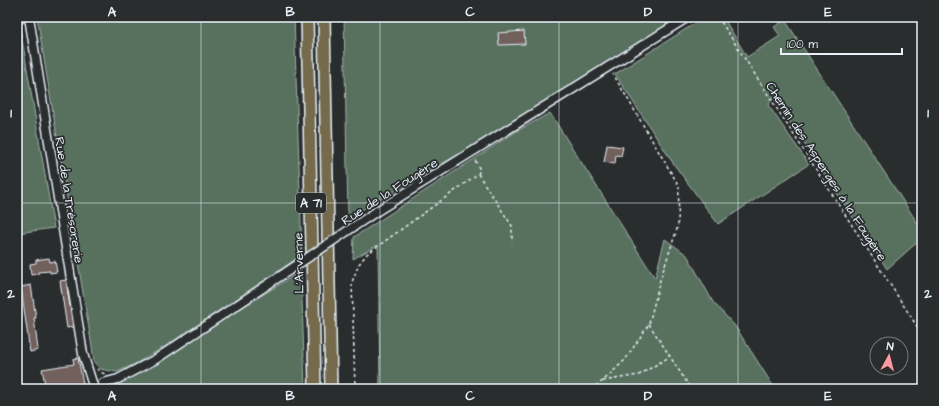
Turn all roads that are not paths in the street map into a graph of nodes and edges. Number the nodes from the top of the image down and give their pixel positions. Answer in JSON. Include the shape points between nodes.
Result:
{"nodes":[{"id":1,"x":25,"y":17,"type":"edge"},
{"id":2,"x":29,"y":17,"type":"edge"},
{"id":3,"x":307,"y":17,"type":"edge"},
{"id":4,"x":324,"y":17,"type":"edge"},
{"id":5,"x":688,"y":17,"type":"edge"},
{"id":6,"x":17,"y":19,"type":"edge"},
{"id":7,"x":104,"y":385,"type":"edge"},
{"id":8,"x":93,"y":388,"type":"edge"},
{"id":9,"x":315,"y":389,"type":"edge"},
{"id":10,"x":331,"y":389,"type":"edge"}],
"edges":[{"from":1,"to":6,"type":"street"},
{"from":2,"to":8,"type":"street","name":"Rue de la Trésorerie","via":[[83,354]]},
{"from":3,"to":9,"type":"highway","name":"L'Arverne","number":"A 71"},
{"from":4,"to":10,"type":"highway","number":"A 71"},
{"from":5,"to":7,"type":"street","name":"Rue de la Fougère","bridge":true,"via":[[377,211],[156,359]]},
{"from":7,"to":8,"type":"street","name":"Rue de la Fougère","via":[[100,380],[96,380],[92,383]]}]}
